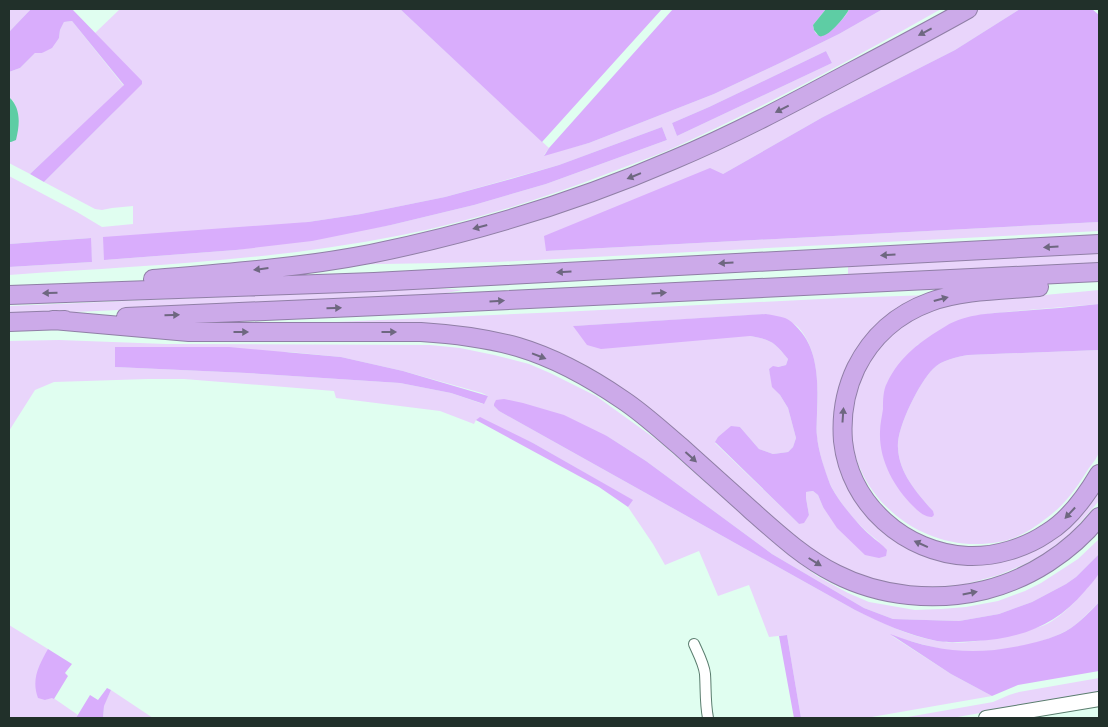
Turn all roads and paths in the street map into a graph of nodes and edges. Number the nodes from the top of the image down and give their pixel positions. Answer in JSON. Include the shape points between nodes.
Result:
{"nodes":[{"id":1,"x":968,"y":9,"type":"edge"},
{"id":2,"x":1099,"y":244,"type":"edge"},
{"id":3,"x":1095,"y":273,"type":"edge"},
{"id":4,"x":92,"y":292,"type":"junction"},
{"id":5,"x":9,"y":295,"type":"edge"},
{"id":6,"x":53,"y":320,"type":"junction"},
{"id":7,"x":9,"y":322,"type":"edge"},
{"id":8,"x":1099,"y":474,"type":"edge"},
{"id":9,"x":1099,"y":517,"type":"edge"},
{"id":10,"x":694,"y":644,"type":"dead end"},
{"id":11,"x":1099,"y":699,"type":"edge"},
{"id":12,"x":1026,"y":715,"type":"edge"},
{"id":13,"x":708,"y":718,"type":"edge"},
{"id":14,"x":986,"y":718,"type":"edge"}],
"edges":[{"from":1,"to":4,"type":"highway","one_way":true,"via":[[733,133],[673,161],[572,199],[478,228],[368,254],[261,270],[127,281]]},
{"from":2,"to":4,"type":"highway","one_way":true,"via":[[365,282]]},
{"from":6,"to":3,"type":"highway","one_way":true},
{"from":8,"to":3,"type":"highway","one_way":true,"via":[[1079,504],[1049,533],[997,554],[968,556],[950,553],[902,536],[878,516],[851,475],[842,428],[851,378],[874,339],[893,321],[930,302],[951,296],[1050,286]]},
{"from":4,"to":5,"type":"highway","one_way":true},
{"from":6,"to":7,"type":"highway"},
{"from":6,"to":9,"type":"highway","one_way":true,"via":[[189,332],[420,332],[476,338],[520,348],[598,383],[639,410],[797,550],[859,584],[910,596],[969,594],[1000,586],[1031,573],[1061,554]]},
{"from":10,"to":13,"type":"street","via":[[705,673]]},
{"from":11,"to":12,"type":"main road"},
{"from":12,"to":14,"type":"main road"}]}
